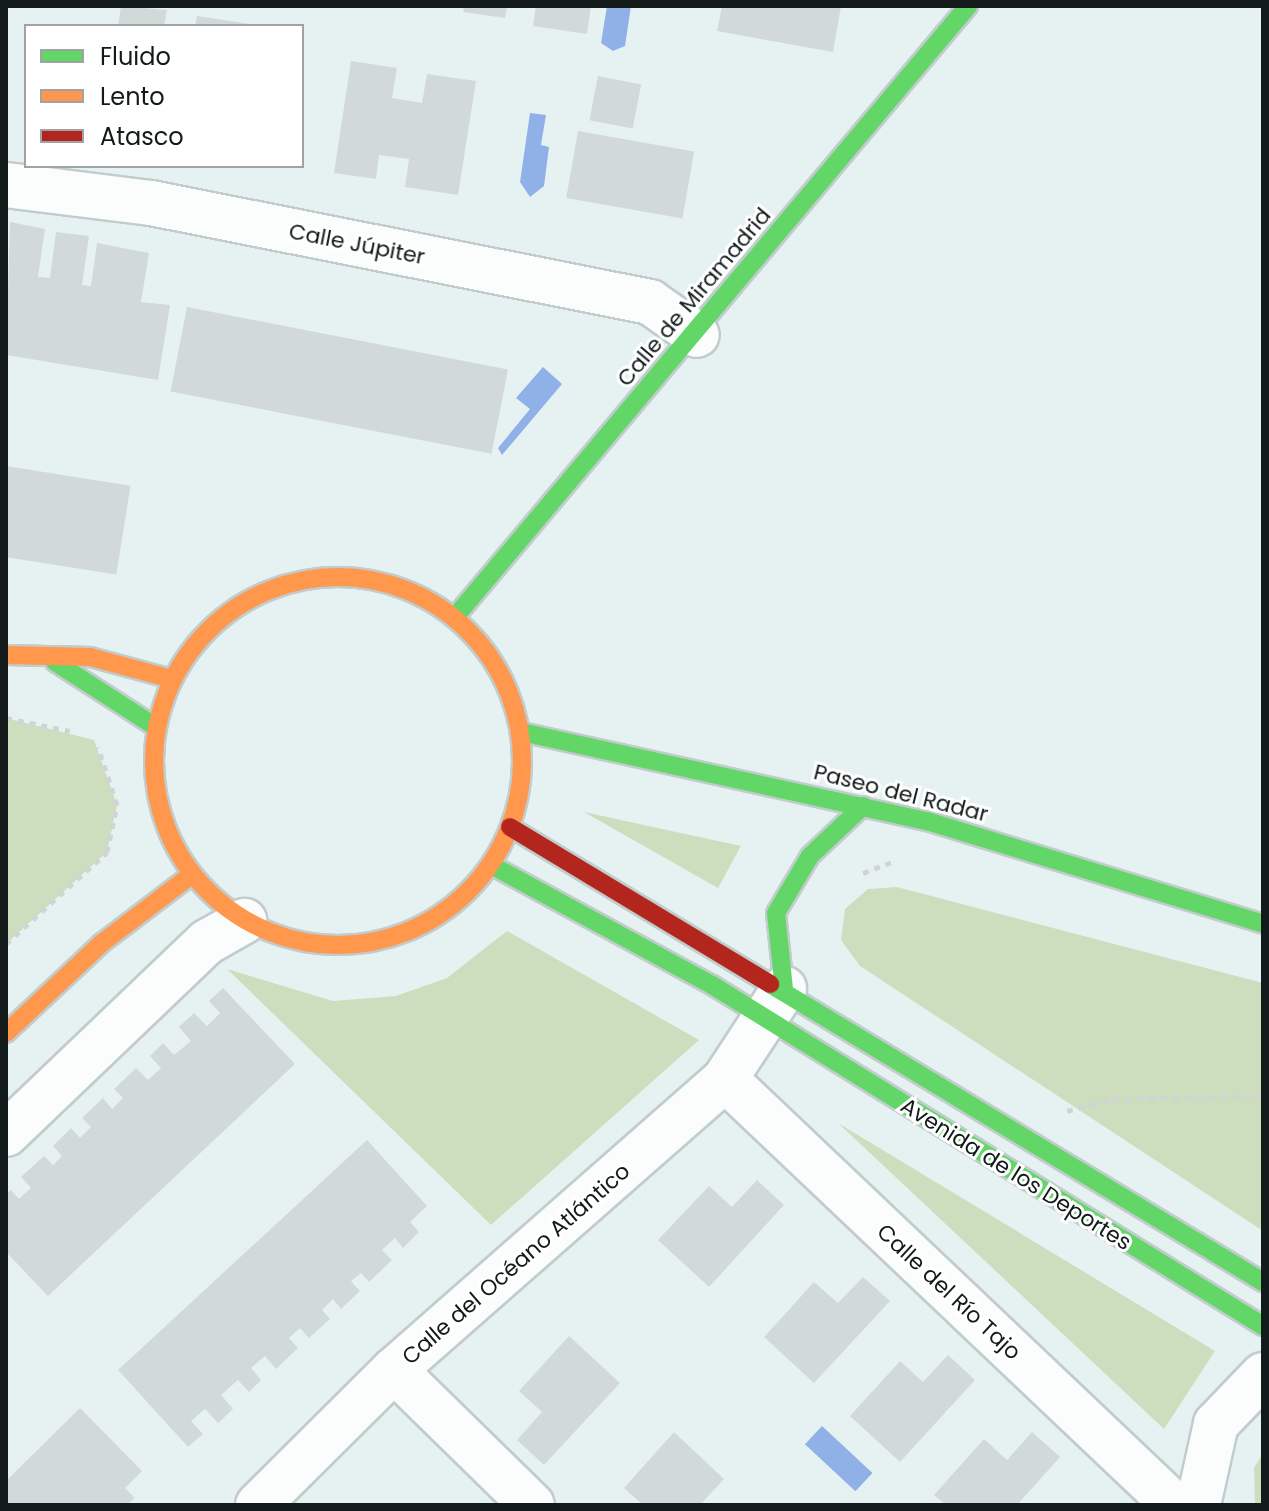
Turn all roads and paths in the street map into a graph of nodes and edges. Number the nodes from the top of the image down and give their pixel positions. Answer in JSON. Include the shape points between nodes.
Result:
{"nodes":[{"id":1,"x":968,"y":6,"type":"edge"},
{"id":2,"x":6,"y":185,"type":"edge"},
{"id":3,"x":697,"y":335,"type":"junction"},
{"id":4,"x":455,"y":617,"type":"junction"},
{"id":5,"x":6,"y":655,"type":"edge"},
{"id":6,"x":55,"y":662,"type":"junction"},
{"id":7,"x":172,"y":679,"type":"junction"},
{"id":8,"x":6,"y":718,"type":"edge"},
{"id":9,"x":156,"y":727,"type":"junction"},
{"id":10,"x":521,"y":732,"type":"junction"},
{"id":11,"x":82,"y":736,"type":"dead end"},
{"id":12,"x":94,"y":740,"type":"dead end"},
{"id":13,"x":863,"y":806,"type":"junction"},
{"id":14,"x":927,"y":821,"type":"junction"},
{"id":15,"x":510,"y":827,"type":"junction"},
{"id":16,"x":491,"y":865,"type":"junction"},
{"id":17,"x":190,"y":876,"type":"junction"},
{"id":18,"x":852,"y":878,"type":"dead end"},
{"id":19,"x":244,"y":921,"type":"junction"},
{"id":20,"x":1263,"y":924,"type":"edge"},
{"id":21,"x":6,"y":944,"type":"edge"},
{"id":22,"x":777,"y":1004,"type":"junction"},
{"id":23,"x":6,"y":1033,"type":"edge"},
{"id":24,"x":725,"y":1079,"type":"junction"},
{"id":25,"x":1263,"y":1096,"type":"edge"},
{"id":26,"x":6,"y":1134,"type":"edge"},
{"id":27,"x":1040,"y":1141,"type":"junction"},
{"id":28,"x":1263,"y":1282,"type":"edge"},
{"id":29,"x":1263,"y":1326,"type":"edge"},
{"id":30,"x":394,"y":1370,"type":"junction"},
{"id":31,"x":1263,"y":1375,"type":"edge"},
{"id":32,"x":258,"y":1505,"type":"edge"},
{"id":33,"x":532,"y":1505,"type":"edge"},
{"id":34,"x":1174,"y":1505,"type":"edge"},
{"id":35,"x":1198,"y":1505,"type":"edge"}],
"edges":[{"from":1,"to":3,"type":"street","name":"Calle de Miramadrid"},
{"from":2,"to":3,"type":"street","name":"Calle Júpiter","via":[[151,203],[650,302]]},
{"from":3,"to":4,"type":"street","name":"Calle de Miramadrid"},
{"from":4,"to":7,"type":"street","via":[[417,593],[363,577],[305,579],[240,606],[205,632]]},
{"from":4,"to":10,"type":"street","via":[[497,665]]},
{"from":5,"to":6,"type":"street"},
{"from":6,"to":7,"type":"street","via":[[90,657]]},
{"from":6,"to":9,"type":"street"},
{"from":7,"to":9,"type":"street"},
{"from":8,"to":11,"type":"path"},
{"from":9,"to":17,"type":"street","via":[[154,781],[168,834]]},
{"from":10,"to":13,"type":"street","name":"Paseo del Radar"},
{"from":10,"to":15,"type":"street","via":[[523,776]]},
{"from":12,"to":21,"type":"path","via":[[111,777],[116,832],[107,852]]},
{"from":13,"to":14,"type":"street","name":"Paseo del Radar"},
{"from":13,"to":22,"type":"street","via":[[810,856],[776,913]]},
{"from":14,"to":18,"type":"path","via":[[915,860]]},
{"from":14,"to":20,"type":"street","name":"Paseo del Radar"},
{"from":15,"to":16,"type":"street"},
{"from":15,"to":22,"type":"street","name":"Avenida de los Deportes"},
{"from":16,"to":19,"type":"street","via":[[453,906],[391,937],[350,947],[295,942]]},
{"from":16,"to":22,"type":"street","name":"Avenida de los Deportes"},
{"from":17,"to":19,"type":"street"},
{"from":17,"to":23,"type":"street","via":[[102,943]]},
{"from":19,"to":26,"type":"street","via":[[207,942]]},
{"from":22,"to":24,"type":"street","name":"Calle del Océano Atlántico"},
{"from":22,"to":27,"type":"street","name":"Avenida de los Deportes"},
{"from":22,"to":29,"type":"street","name":"Avenida de los Deportes"},
{"from":24,"to":30,"type":"street","name":"Calle del Océano Atlántico"},
{"from":24,"to":34,"type":"street","name":"Calle del Río Tajo"},
{"from":25,"to":27,"type":"path","via":[[1070,1107]]},
{"from":27,"to":28,"type":"street","name":"Avenida de los Deportes"},
{"from":30,"to":32,"type":"street","name":"Calle del Océano Atlántico"},
{"from":30,"to":33,"type":"street"},
{"from":31,"to":35,"type":"street","via":[[1216,1424]]}]}
